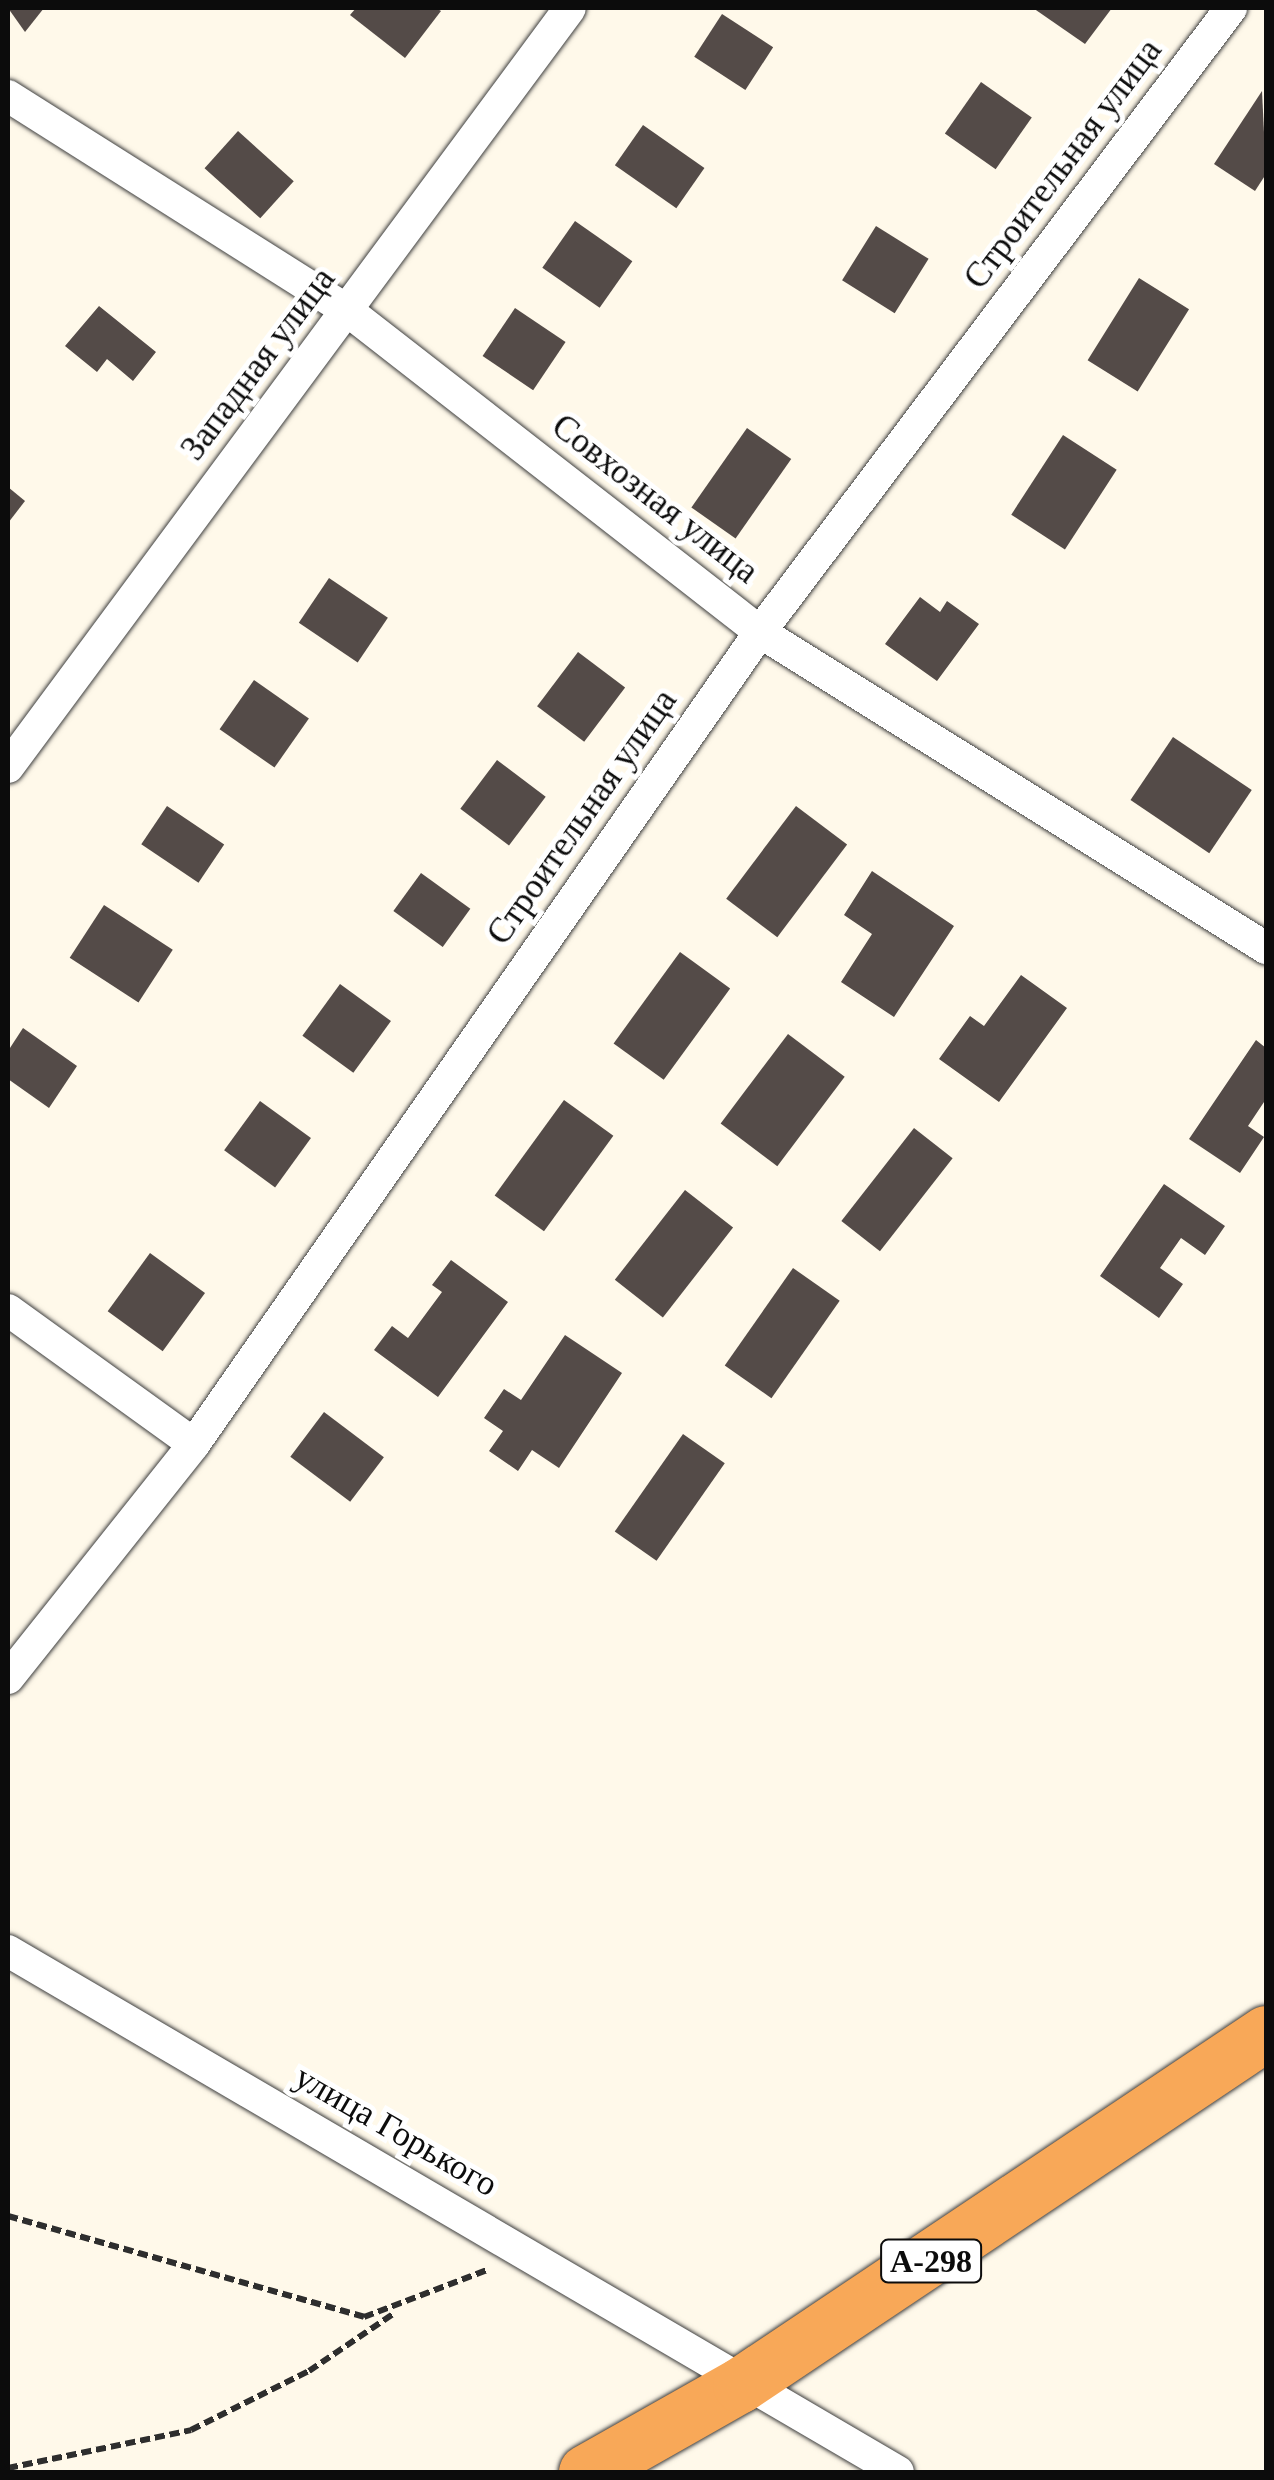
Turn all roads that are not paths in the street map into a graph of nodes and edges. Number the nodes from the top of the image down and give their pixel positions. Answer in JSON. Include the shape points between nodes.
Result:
{"nodes":[{"id":1,"x":570,"y":8,"type":"edge"},
{"id":2,"x":1231,"y":8,"type":"edge"},
{"id":3,"x":8,"y":96,"type":"edge"},
{"id":4,"x":348,"y":310,"type":"junction"},
{"id":5,"x":760,"y":632,"type":"junction"},
{"id":6,"x":8,"y":767,"type":"edge"},
{"id":7,"x":1266,"y":948,"type":"edge"},
{"id":8,"x":8,"y":1310,"type":"edge"},
{"id":9,"x":194,"y":1444,"type":"junction"},
{"id":10,"x":8,"y":1678,"type":"edge"},
{"id":11,"x":8,"y":1952,"type":"edge"},
{"id":12,"x":1266,"y":2032,"type":"edge"},
{"id":13,"x":740,"y":2385,"type":"junction"},
{"id":14,"x":586,"y":2472,"type":"edge"},
{"id":15,"x":898,"y":2472,"type":"edge"}],
"edges":[{"from":1,"to":4,"type":"street","name":"Западная улица"},
{"from":2,"to":5,"type":"street","name":"Строительная улица"},
{"from":3,"to":4,"type":"street","name":"Совхозная улица"},
{"from":4,"to":5,"type":"street","name":"Совхозная улица"},
{"from":4,"to":6,"type":"street","name":"Западная улица"},
{"from":5,"to":7,"type":"street","name":"Совхозная улица"},
{"from":5,"to":9,"type":"street","name":"Строительная улица"},
{"from":8,"to":9,"type":"street"},
{"from":9,"to":10,"type":"street","name":"Строительная улица"},
{"from":11,"to":13,"type":"street","name":"улица Горького"},
{"from":12,"to":13,"type":"highway","number":"А-298"},
{"from":13,"to":14,"type":"highway","number":"А-298"},
{"from":13,"to":15,"type":"street","name":"улица Горького"}]}
